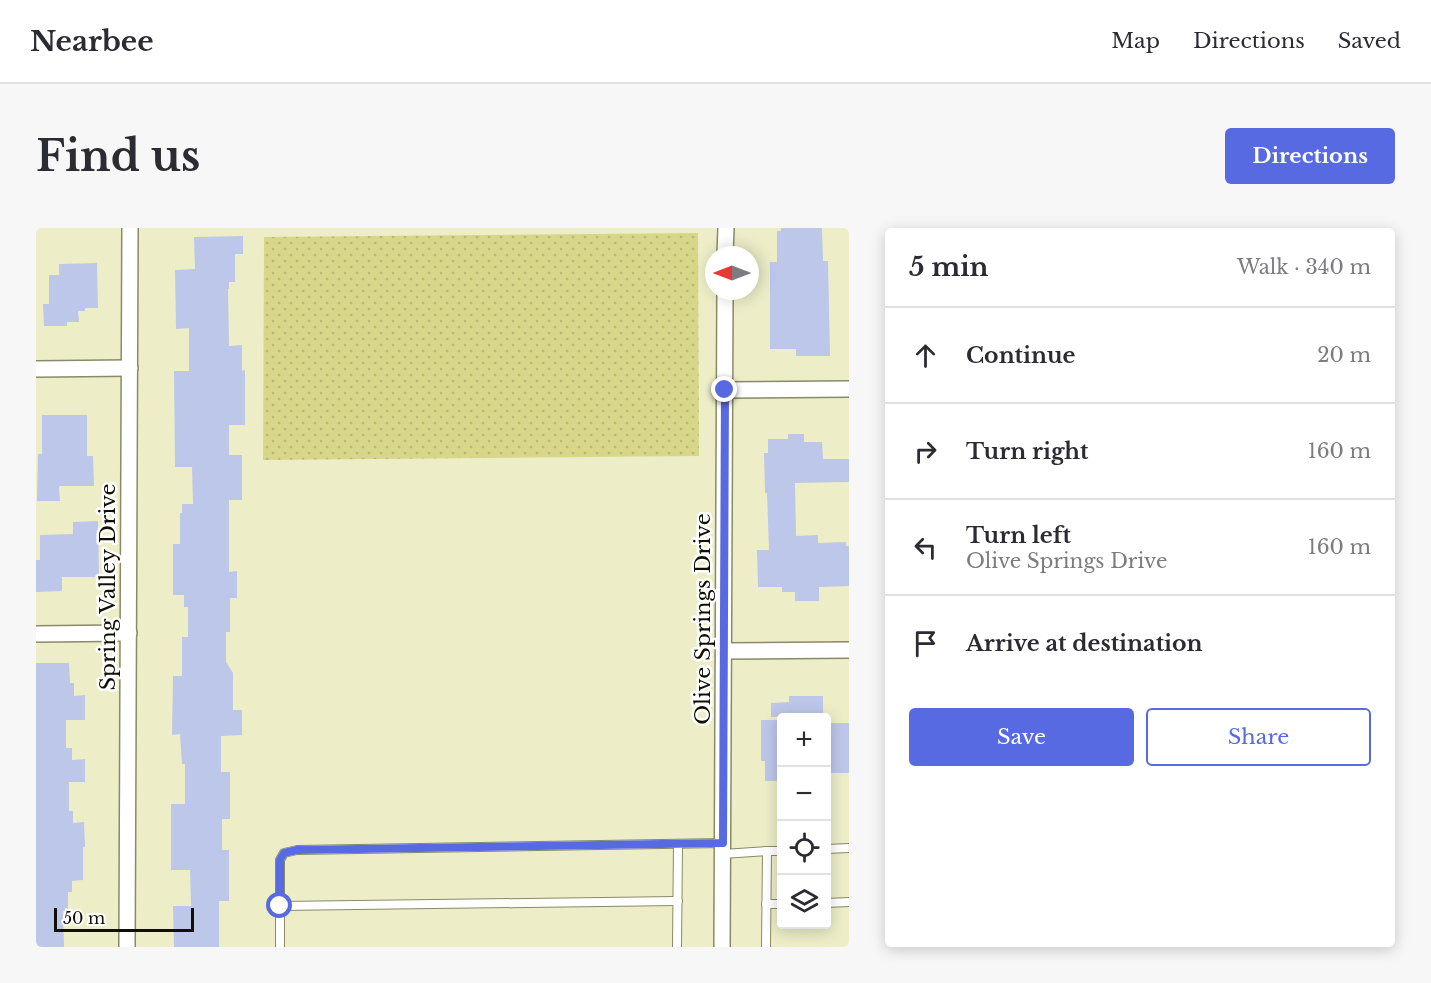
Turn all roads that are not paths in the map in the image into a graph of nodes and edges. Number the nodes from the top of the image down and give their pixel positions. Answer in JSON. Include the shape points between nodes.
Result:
{"nodes":[{"id":1,"x":130,"y":228,"type":"edge"},
{"id":2,"x":726,"y":228,"type":"edge"},
{"id":3,"x":726,"y":246,"type":"edge"},
{"id":4,"x":725,"y":300,"type":"edge"},
{"id":5,"x":130,"y":368,"type":"junction"},
{"id":6,"x":36,"y":369,"type":"edge"},
{"id":7,"x":849,"y":389,"type":"edge"},
{"id":8,"x":725,"y":390,"type":"junction"},
{"id":9,"x":129,"y":633,"type":"junction"},
{"id":10,"x":36,"y":634,"type":"edge"},
{"id":11,"x":849,"y":650,"type":"edge"},
{"id":12,"x":724,"y":651,"type":"junction"},
{"id":13,"x":678,"y":844,"type":"junction"},
{"id":14,"x":723,"y":848,"type":"junction"},
{"id":15,"x":849,"y":848,"type":"edge"},
{"id":16,"x":831,"y":849,"type":"edge"},
{"id":17,"x":777,"y":850,"type":"edge"},
{"id":18,"x":767,"y":851,"type":"junction"},
{"id":19,"x":678,"y":901,"type":"junction"},
{"id":20,"x":849,"y":902,"type":"edge"},
{"id":21,"x":831,"y":903,"type":"edge"},
{"id":22,"x":766,"y":904,"type":"junction"},
{"id":23,"x":777,"y":904,"type":"edge"},
{"id":24,"x":280,"y":906,"type":"junction"},
{"id":25,"x":127,"y":947,"type":"edge"},
{"id":26,"x":280,"y":947,"type":"edge"},
{"id":27,"x":677,"y":947,"type":"edge"},
{"id":28,"x":722,"y":947,"type":"edge"},
{"id":29,"x":766,"y":947,"type":"edge"}],
"edges":[{"from":1,"to":5,"type":"street","name":"Spring Valley Drive"},
{"from":2,"to":3,"type":"street"},
{"from":4,"to":8,"type":"street","name":"Olive Springs Drive"},
{"from":5,"to":6,"type":"street"},
{"from":5,"to":9,"type":"street","name":"Spring Valley Drive"},
{"from":7,"to":8,"type":"street"},
{"from":8,"to":12,"type":"street","name":"Olive Springs Drive"},
{"from":9,"to":10,"type":"street"},
{"from":9,"to":25,"type":"street","name":"Spring Valley Drive"},
{"from":11,"to":12,"type":"street"},
{"from":12,"to":14,"type":"street","name":"Olive Springs Drive"},
{"from":13,"to":14,"type":"lane"},
{"from":13,"to":19,"type":"lane"},
{"from":13,"to":24,"type":"lane","via":[[297,850],[284,853],[280,860]]},
{"from":14,"to":18,"type":"lane"},
{"from":14,"to":28,"type":"street","name":"Olive Springs Drive"},
{"from":15,"to":16,"type":"lane"},
{"from":17,"to":18,"type":"lane"},
{"from":18,"to":22,"type":"lane"},
{"from":19,"to":24,"type":"lane"},
{"from":19,"to":27,"type":"lane"},
{"from":20,"to":21,"type":"lane"},
{"from":22,"to":23,"type":"lane"},
{"from":22,"to":29,"type":"lane"},
{"from":24,"to":26,"type":"lane"}]}
